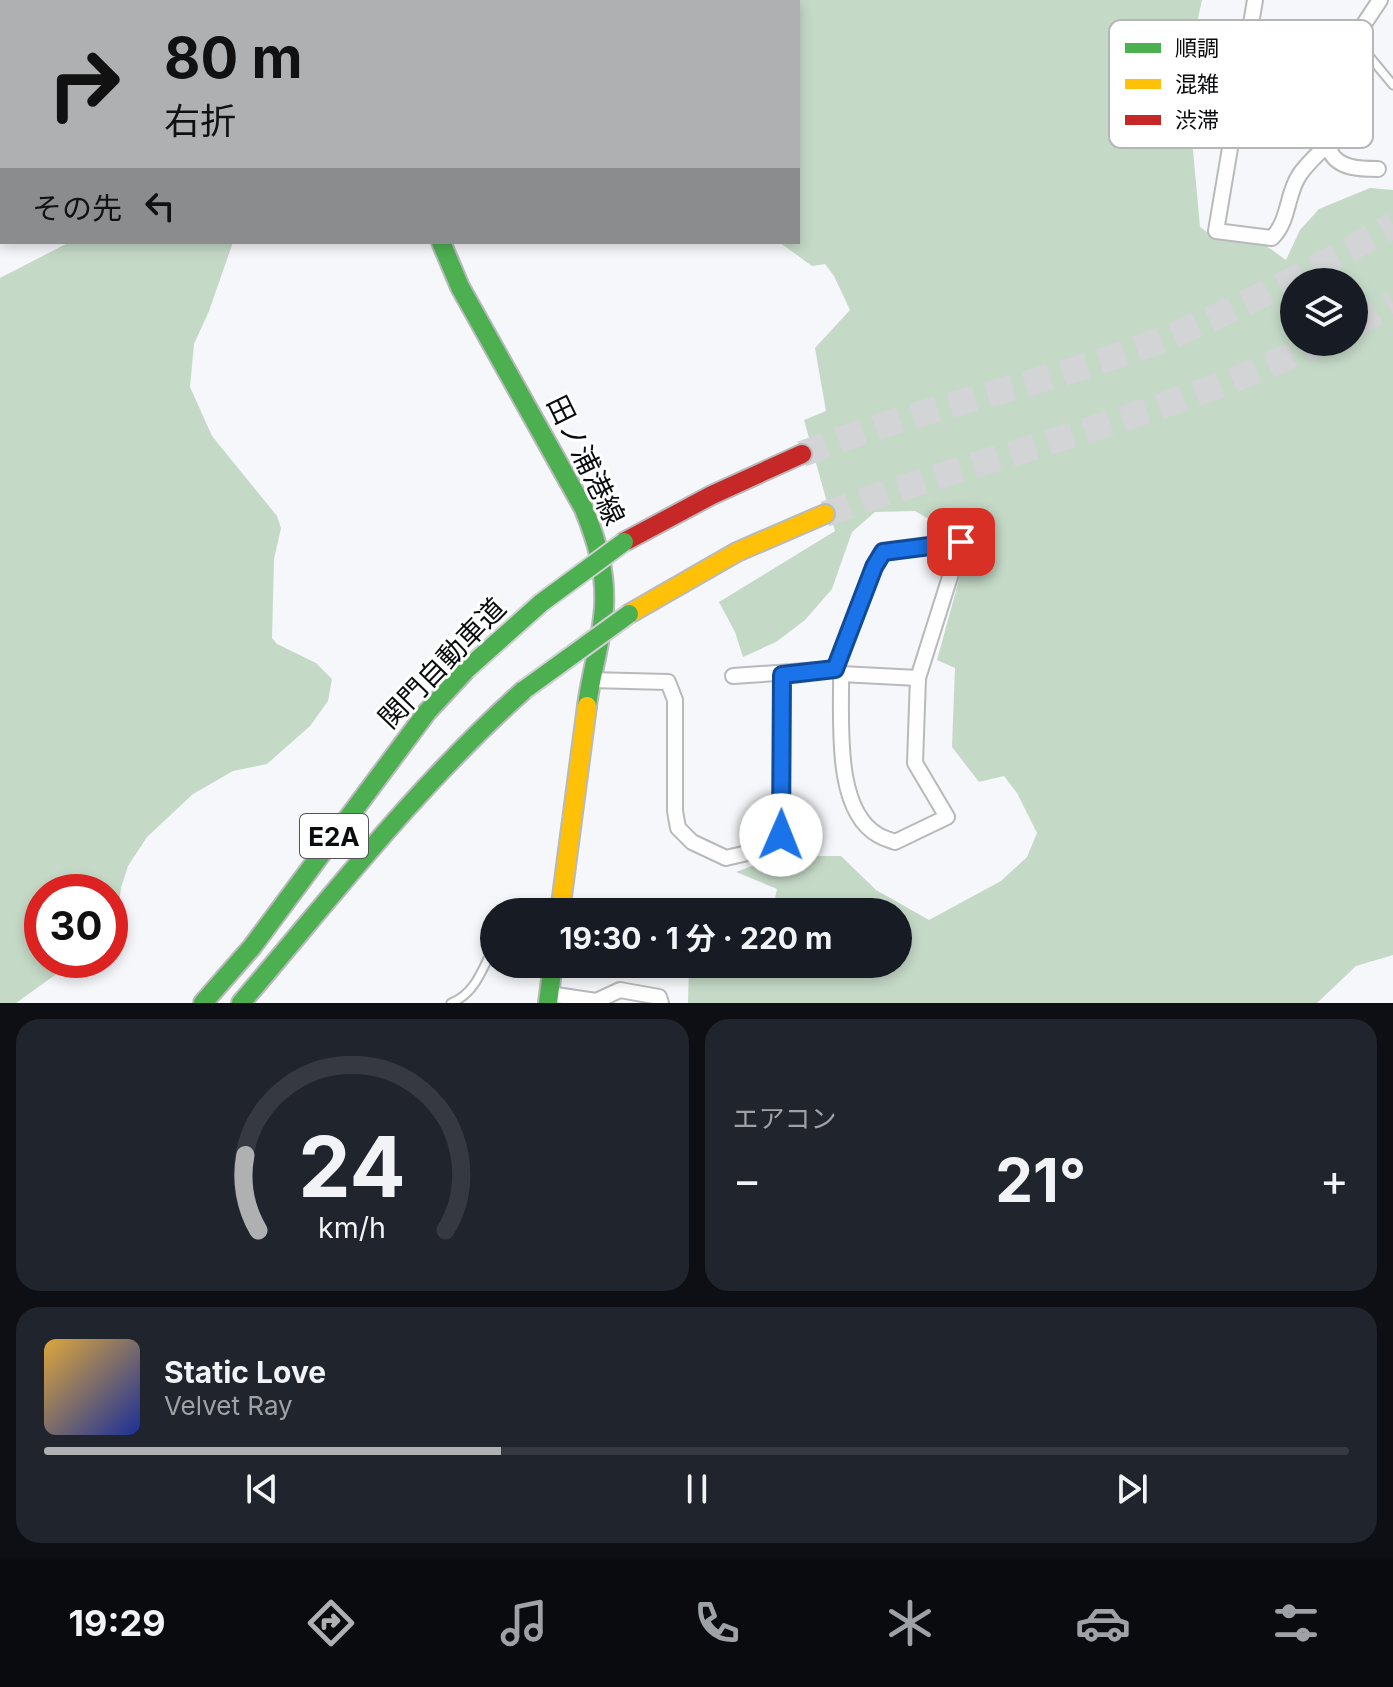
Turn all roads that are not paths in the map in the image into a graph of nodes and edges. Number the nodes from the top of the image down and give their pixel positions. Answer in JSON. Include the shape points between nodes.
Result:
{"nodes":[{"id":1,"x":1255,"y":0,"type":"edge"},
{"id":2,"x":1380,"y":0,"type":"edge"},
{"id":3,"x":1252,"y":20,"type":"edge"},
{"id":4,"x":1367,"y":20,"type":"edge"},
{"id":5,"x":1373,"y":61,"type":"edge"},
{"id":6,"x":1393,"y":85,"type":"edge"},
{"id":7,"x":1230,"y":148,"type":"edge"},
{"id":8,"x":1325,"y":148,"type":"edge"},
{"id":9,"x":1330,"y":148,"type":"edge"},
{"id":10,"x":1378,"y":169,"type":"dead end"},
{"id":11,"x":442,"y":244,"type":"edge"},
{"id":12,"x":802,"y":454,"type":"tunnel mouth"},
{"id":13,"x":825,"y":514,"type":"tunnel mouth"},
{"id":14,"x":838,"y":671,"type":"junction"},
{"id":15,"x":782,"y":675,"type":"junction"},
{"id":16,"x":733,"y":676,"type":"dead end"},
{"id":17,"x":918,"y":678,"type":"junction"},
{"id":18,"x":590,"y":680,"type":"junction"},
{"id":19,"x":562,"y":898,"type":"edge"},
{"id":20,"x":480,"y":973,"type":"edge"},
{"id":21,"x":551,"y":978,"type":"edge"},
{"id":22,"x":548,"y":998,"type":"edge"},
{"id":23,"x":203,"y":1003,"type":"edge"},
{"id":24,"x":241,"y":1003,"type":"edge"},
{"id":25,"x":451,"y":1003,"type":"edge"},
{"id":26,"x":661,"y":1003,"type":"edge"}],
"edges":[{"from":1,"to":3,"type":"street"},
{"from":2,"to":4,"type":"street"},
{"from":5,"to":6,"type":"lane"},
{"from":7,"to":8,"type":"street","via":[[1216,231],[1272,238],[1282,228],[1298,176]]},
{"from":9,"to":10,"type":"street","via":[[1338,161]]},
{"from":11,"to":18,"type":"main road","name":"田ノ浦港線","via":[[597,541],[604,608]]},
{"from":12,"to":23,"type":"main road","name":"関門自動車道","number":"E2A","bridge":true,"via":[[723,488],[624,542],[541,603],[466,670],[427,712],[252,947]]},
{"from":13,"to":24,"type":"main road","number":"E2A","bridge":true,"via":[[737,552],[629,614],[476,730]]},
{"from":14,"to":15,"type":"street"},
{"from":14,"to":17,"type":"street"},
{"from":14,"to":17,"type":"street","via":[[883,552],[961,542]]},
{"from":14,"to":17,"type":"street","via":[[843,773],[854,809],[876,834],[895,842],[947,817],[915,763]]},
{"from":15,"to":16,"type":"street"},
{"from":15,"to":18,"type":"street","via":[[781,835],[773,847],[726,858],[692,842],[678,828],[675,700],[668,682]]},
{"from":18,"to":19,"type":"main road","name":"田ノ浦港線"},
{"from":20,"to":25,"type":"lane","via":[[472,989]]},
{"from":21,"to":22,"type":"main road"},
{"from":22,"to":26,"type":"street","via":[[596,1001],[620,990],[659,997]]}]}
